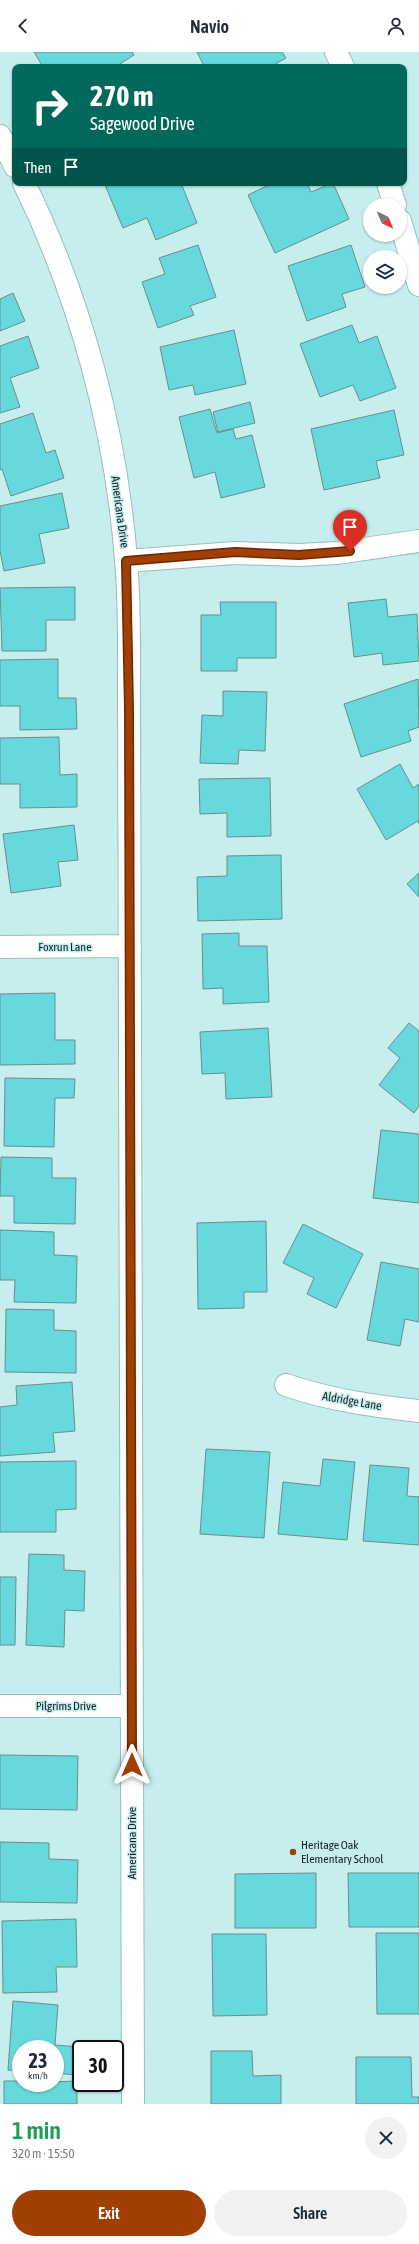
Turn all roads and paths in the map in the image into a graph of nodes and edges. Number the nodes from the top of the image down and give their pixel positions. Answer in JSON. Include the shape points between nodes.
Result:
{"nodes":[{"id":1,"x":336,"y":52,"type":"edge"},
{"id":2,"x":342,"y":64,"type":"edge"},
{"id":3,"x":0,"y":136,"type":"edge"},
{"id":4,"x":12,"y":160,"type":"edge"},
{"id":5,"x":25,"y":186,"type":"edge"},
{"id":6,"x":389,"y":186,"type":"edge"},
{"id":7,"x":393,"y":198,"type":"edge"},
{"id":8,"x":406,"y":242,"type":"edge"},
{"id":9,"x":419,"y":285,"type":"edge"},
{"id":10,"x":419,"y":541,"type":"edge"},
{"id":11,"x":126,"y":561,"type":"junction"},
{"id":12,"x":130,"y":946,"type":"junction"},
{"id":13,"x":0,"y":947,"type":"edge"},
{"id":14,"x":286,"y":1386,"type":"dead end"},
{"id":15,"x":419,"y":1411,"type":"edge"},
{"id":16,"x":0,"y":1706,"type":"edge"},
{"id":17,"x":132,"y":1706,"type":"junction"},
{"id":18,"x":133,"y":2104,"type":"edge"}],
"edges":[{"from":1,"to":2,"type":"street"},
{"from":3,"to":4,"type":"street"},
{"from":5,"to":11,"type":"street","name":"Americana Drive","via":[[53,247],[90,356],[111,450]]},
{"from":6,"to":7,"type":"street"},
{"from":8,"to":9,"type":"street"},
{"from":10,"to":11,"type":"street","via":[[337,553],[299,555],[235,552]]},
{"from":11,"to":12,"type":"street","name":"Americana Drive"},
{"from":12,"to":13,"type":"street","name":"Foxrun Lane"},
{"from":12,"to":17,"type":"street","name":"Americana Drive"},
{"from":14,"to":15,"type":"street","name":"Aldridge Lane","via":[[348,1402]]},
{"from":16,"to":17,"type":"street","name":"Pilgrims Drive"},
{"from":17,"to":18,"type":"street","name":"Americana Drive"}]}
